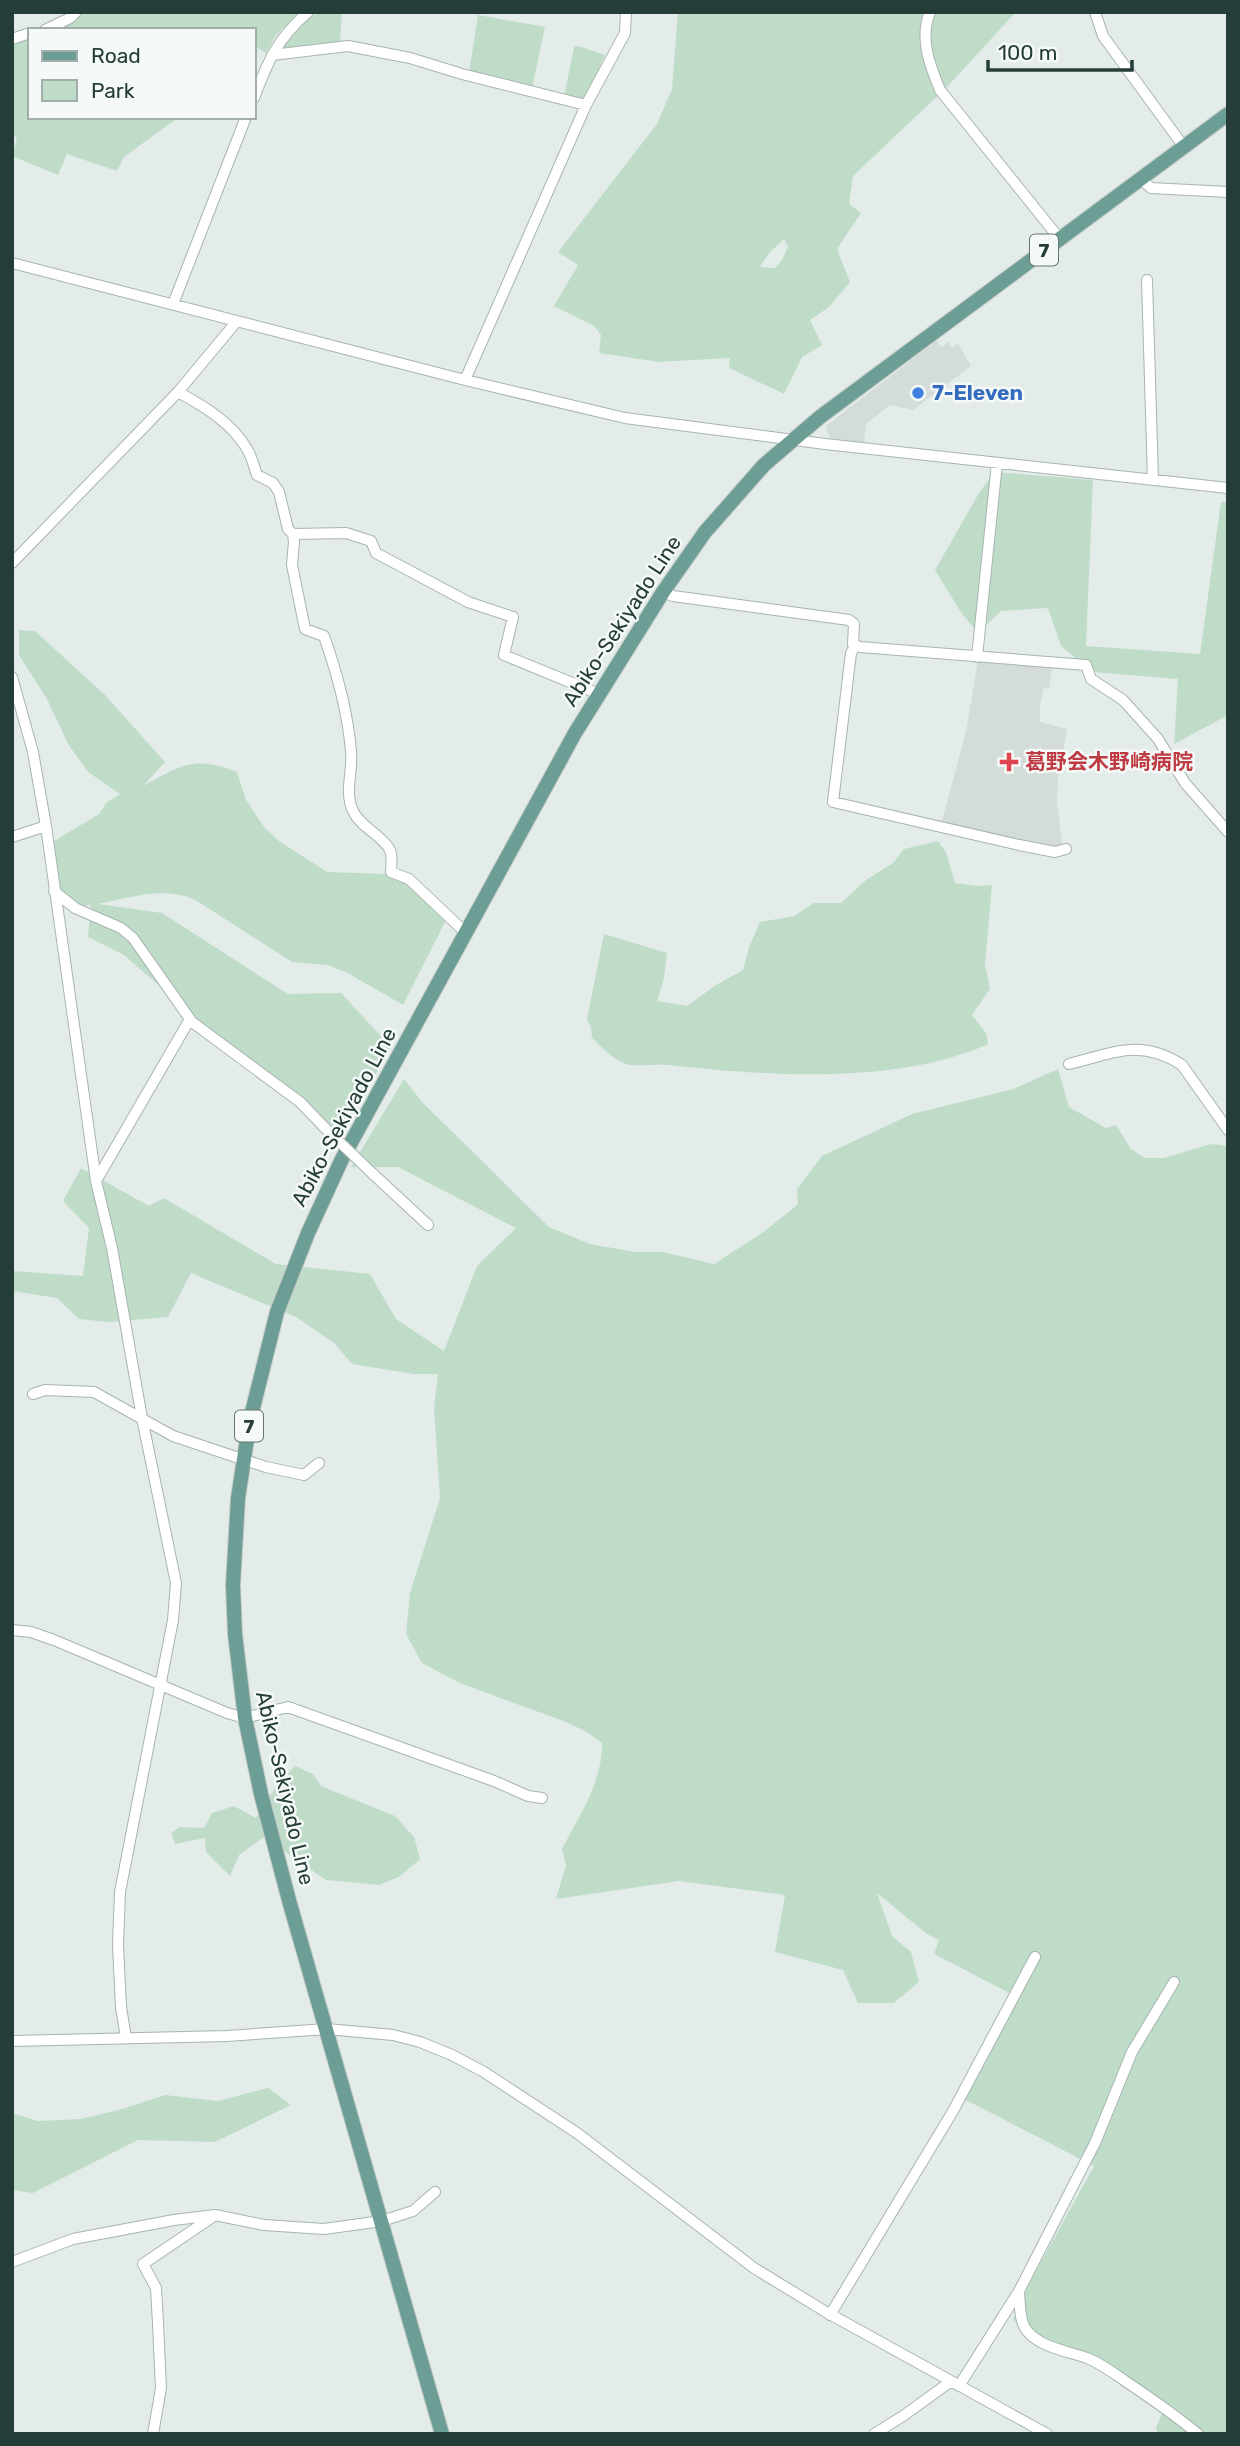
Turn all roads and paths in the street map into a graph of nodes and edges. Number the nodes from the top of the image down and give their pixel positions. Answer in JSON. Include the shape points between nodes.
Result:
{"nodes":[{"id":1,"x":76,"y":12,"type":"edge"},
{"id":2,"x":308,"y":12,"type":"edge"},
{"id":3,"x":626,"y":12,"type":"edge"},
{"id":4,"x":930,"y":12,"type":"edge"},
{"id":5,"x":1095,"y":12,"type":"edge"},
{"id":6,"x":49,"y":28,"type":"edge"},
{"id":7,"x":272,"y":55,"type":"junction"},
{"id":8,"x":256,"y":94,"type":"edge"},
{"id":9,"x":586,"y":105,"type":"junction"},
{"id":10,"x":1228,"y":114,"type":"edge"},
{"id":11,"x":245,"y":119,"type":"edge"},
{"id":12,"x":1184,"y":147,"type":"junction"},
{"id":13,"x":1142,"y":180,"type":"junction"},
{"id":14,"x":1228,"y":192,"type":"edge"},
{"id":15,"x":1059,"y":239,"type":"junction"},
{"id":16,"x":12,"y":263,"type":"edge"},
{"id":17,"x":1147,"y":280,"type":"dead end"},
{"id":18,"x":173,"y":304,"type":"junction"},
{"id":19,"x":237,"y":321,"type":"junction"},
{"id":20,"x":465,"y":380,"type":"junction"},
{"id":21,"x":178,"y":392,"type":"junction"},
{"id":22,"x":793,"y":440,"type":"junction"},
{"id":23,"x":997,"y":463,"type":"junction"},
{"id":24,"x":1153,"y":480,"type":"junction"},
{"id":25,"x":1228,"y":488,"type":"edge"},
{"id":26,"x":293,"y":534,"type":"junction"},
{"id":27,"x":12,"y":563,"type":"edge"},
{"id":28,"x":663,"y":592,"type":"junction"},
{"id":29,"x":855,"y":646,"type":"junction"},
{"id":30,"x":977,"y":657,"type":"junction"},
{"id":31,"x":12,"y":677,"type":"edge"},
{"id":32,"x":599,"y":694,"type":"junction"},
{"id":33,"x":46,"y":826,"type":"junction"},
{"id":34,"x":1228,"y":832,"type":"edge"},
{"id":35,"x":12,"y":837,"type":"edge"},
{"id":36,"x":1066,"y":849,"type":"dead end"},
{"id":37,"x":54,"y":891,"type":"junction"},
{"id":38,"x":466,"y":933,"type":"junction"},
{"id":39,"x":190,"y":1019,"type":"junction"},
{"id":40,"x":1069,"y":1064,"type":"dead end"},
{"id":41,"x":1228,"y":1130,"type":"edge"},
{"id":42,"x":96,"y":1181,"type":"junction"},
{"id":43,"x":428,"y":1225,"type":"dead end"},
{"id":44,"x":33,"y":1394,"type":"dead end"},
{"id":45,"x":142,"y":1418,"type":"junction"},
{"id":46,"x":244,"y":1458,"type":"junction"},
{"id":47,"x":319,"y":1463,"type":"dead end"},
{"id":48,"x":12,"y":1630,"type":"edge"},
{"id":49,"x":160,"y":1685,"type":"junction"},
{"id":50,"x":245,"y":1718,"type":"junction"},
{"id":51,"x":542,"y":1798,"type":"dead end"},
{"id":52,"x":1035,"y":1957,"type":"dead end"},
{"id":53,"x":1174,"y":1982,"type":"dead end"},
{"id":54,"x":327,"y":2029,"type":"junction"},
{"id":55,"x":126,"y":2038,"type":"junction"},
{"id":56,"x":12,"y":2041,"type":"edge"},
{"id":57,"x":435,"y":2192,"type":"dead end"},
{"id":58,"x":215,"y":2215,"type":"junction"},
{"id":59,"x":383,"y":2221,"type":"junction"},
{"id":60,"x":12,"y":2262,"type":"edge"},
{"id":61,"x":1019,"y":2291,"type":"junction"},
{"id":62,"x":830,"y":2315,"type":"junction"},
{"id":63,"x":954,"y":2384,"type":"junction"},
{"id":64,"x":153,"y":2434,"type":"edge"},
{"id":65,"x":442,"y":2434,"type":"edge"},
{"id":66,"x":874,"y":2434,"type":"edge"},
{"id":67,"x":1047,"y":2434,"type":"edge"},
{"id":68,"x":1198,"y":2434,"type":"edge"}],
"edges":[{"from":1,"to":6,"type":"street"},
{"from":2,"to":7,"type":"street","via":[[284,35]]},
{"from":3,"to":9,"type":"street","via":[[625,33]]},
{"from":4,"to":15,"type":"street","via":[[926,48],[940,90]]},
{"from":5,"to":12,"type":"street","via":[[1103,36]]},
{"from":7,"to":8,"type":"street"},
{"from":7,"to":9,"type":"street","via":[[348,46]]},
{"from":9,"to":20,"type":"street"},
{"from":10,"to":12,"type":"main road","name":"Abiko-Sekiyado Line","number":"7"},
{"from":11,"to":18,"type":"street"},
{"from":12,"to":13,"type":"main road","name":"Abiko-Sekiyado Line","number":"7"},
{"from":13,"to":14,"type":"street","via":[[1151,188]]},
{"from":13,"to":15,"type":"main road","name":"Abiko-Sekiyado Line","number":"7"},
{"from":15,"to":22,"type":"main road","name":"Abiko-Sekiyado Line","number":"7"},
{"from":16,"to":18,"type":"street"},
{"from":17,"to":24,"type":"street"},
{"from":18,"to":19,"type":"street"},
{"from":19,"to":20,"type":"street"},
{"from":19,"to":21,"type":"street"},
{"from":20,"to":22,"type":"street","via":[[625,418]]},
{"from":21,"to":26,"type":"street","via":[[212,412],[236,434],[257,475],[279,492]]},
{"from":21,"to":27,"type":"street"},
{"from":22,"to":23,"type":"street"},
{"from":22,"to":28,"type":"main road","name":"Abiko-Sekiyado Line","number":"7","via":[[722,510]]},
{"from":23,"to":24,"type":"street"},
{"from":23,"to":30,"type":"street"},
{"from":24,"to":25,"type":"street"},
{"from":26,"to":32,"type":"street","via":[[346,533],[371,541],[376,553],[388,560],[468,602],[513,617],[504,655]]},
{"from":26,"to":38,"type":"street","via":[[292,565],[305,629],[324,636],[339,678],[352,755],[349,790],[353,811],[388,848],[391,872],[409,879]]},
{"from":28,"to":29,"type":"street","via":[[849,620],[854,624]]},
{"from":28,"to":32,"type":"main road","name":"Abiko-Sekiyado Line","number":"7"},
{"from":29,"to":30,"type":"street"},
{"from":29,"to":36,"type":"street","via":[[850,653],[833,802],[1020,845],[1055,852]]},
{"from":30,"to":34,"type":"street","via":[[1086,665],[1091,679],[1123,700],[1158,739],[1185,783]]},
{"from":31,"to":33,"type":"street","via":[[33,752]]},
{"from":32,"to":38,"type":"main road","name":"Abiko-Sekiyado Line","number":"7"},
{"from":33,"to":35,"type":"street"},
{"from":33,"to":37,"type":"street"},
{"from":37,"to":39,"type":"street","via":[[75,908],[133,938]]},
{"from":37,"to":42,"type":"street"},
{"from":38,"to":46,"type":"main road","name":"Abiko-Sekiyado Line","number":"7","via":[[342,1159],[308,1233],[277,1312]]},
{"from":39,"to":42,"type":"street"},
{"from":39,"to":43,"type":"street","bridge":true,"via":[[300,1102]]},
{"from":40,"to":41,"type":"street","via":[[1136,1048],[1171,1058],[1182,1065]]},
{"from":42,"to":45,"type":"street","via":[[113,1248]]},
{"from":44,"to":45,"type":"street","via":[[94,1391]]},
{"from":45,"to":46,"type":"street","via":[[173,1436]]},
{"from":45,"to":49,"type":"street","via":[[176,1583]]},
{"from":46,"to":47,"type":"street","via":[[265,1468],[303,1475]]},
{"from":46,"to":50,"type":"main road","name":"Abiko-Sekiyado Line","number":"7","via":[[233,1585]]},
{"from":48,"to":49,"type":"street","via":[[54,1640]]},
{"from":49,"to":50,"type":"street"},
{"from":49,"to":55,"type":"street","via":[[120,1892],[118,1945]]},
{"from":50,"to":51,"type":"street","via":[[288,1707]]},
{"from":50,"to":54,"type":"main road","name":"Abiko-Sekiyado Line","number":"7","via":[[274,1845]]},
{"from":52,"to":62,"type":"street","via":[[953,2111]]},
{"from":53,"to":61,"type":"street","via":[[1132,2052],[1095,2143]]},
{"from":54,"to":55,"type":"street"},
{"from":54,"to":59,"type":"main road","name":"Abiko-Sekiyado Line","number":"7"},
{"from":54,"to":62,"type":"street","via":[[420,2042],[484,2072],[578,2133],[754,2268]]},
{"from":55,"to":56,"type":"street"},
{"from":57,"to":59,"type":"street","via":[[413,2211]]},
{"from":58,"to":59,"type":"street","via":[[264,2225],[324,2229]]},
{"from":58,"to":60,"type":"street","via":[[73,2239]]},
{"from":58,"to":64,"type":"street","via":[[143,2264],[156,2288],[161,2388]]},
{"from":59,"to":65,"type":"main road","name":"Abiko-Sekiyado Line","number":"7"},
{"from":61,"to":63,"type":"street"},
{"from":61,"to":68,"type":"street","via":[[1025,2328],[1035,2338],[1090,2359]]},
{"from":62,"to":63,"type":"street"},
{"from":63,"to":66,"type":"street"},
{"from":63,"to":67,"type":"street"}]}
